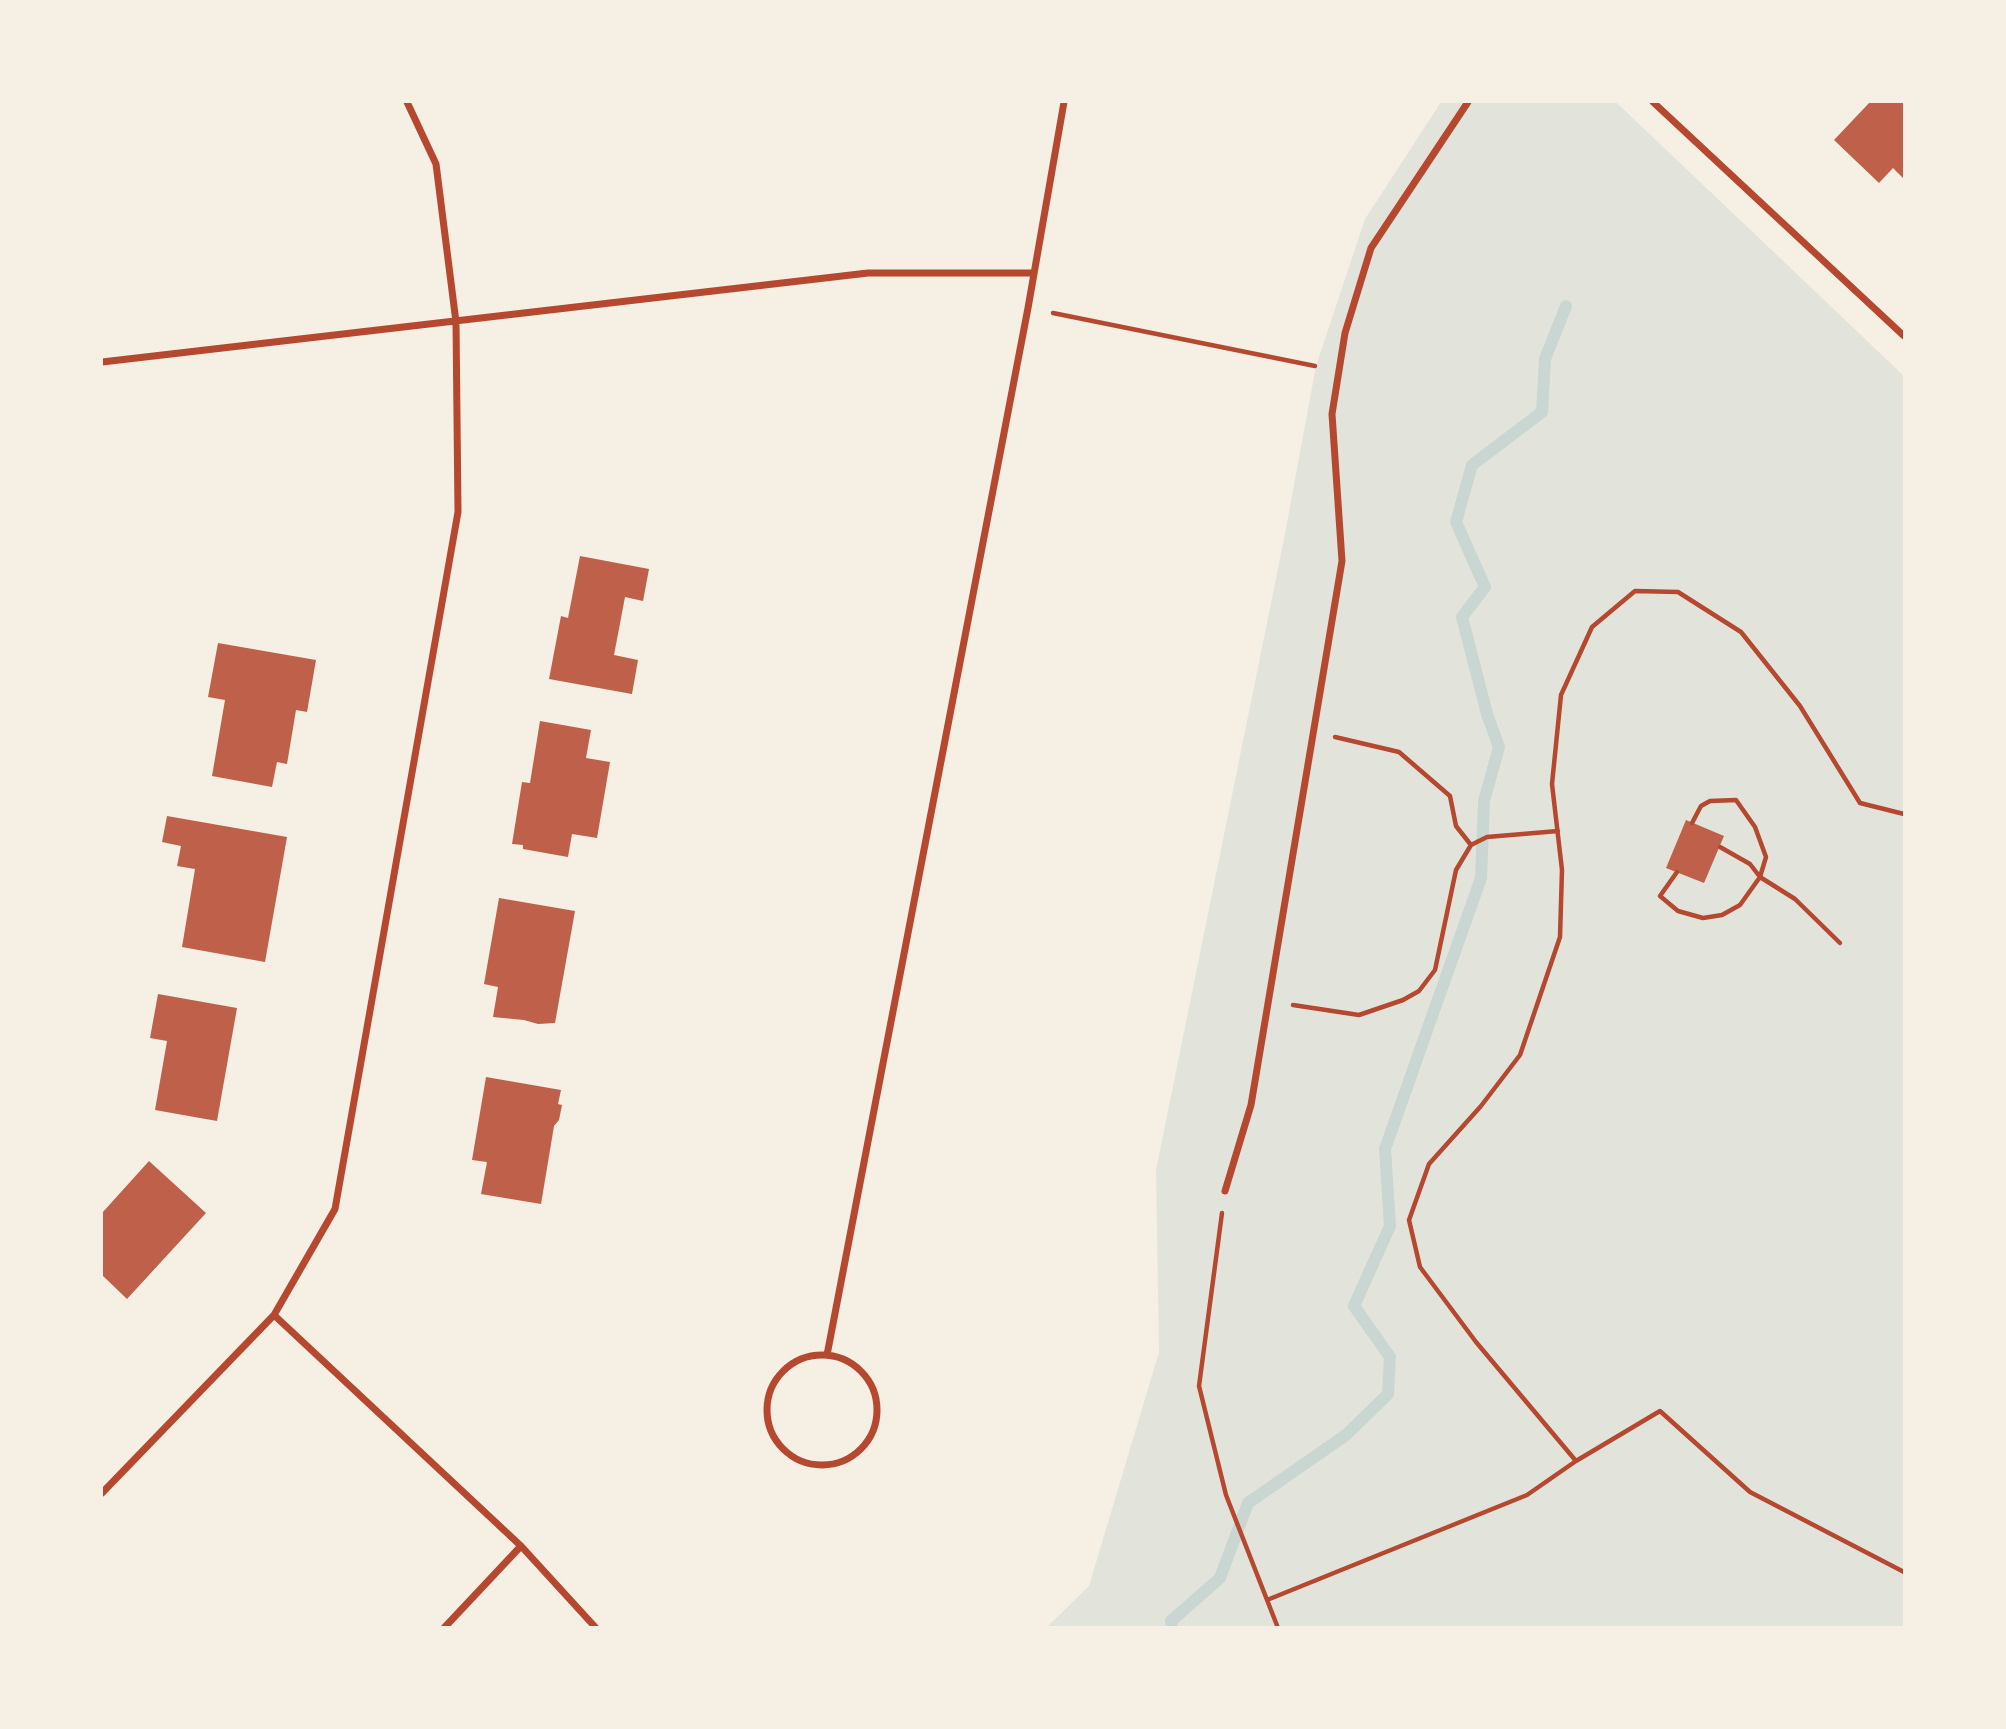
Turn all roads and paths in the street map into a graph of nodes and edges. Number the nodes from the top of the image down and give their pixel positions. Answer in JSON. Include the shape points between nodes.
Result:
{"nodes":[{"id":1,"x":407,"y":102,"type":"edge"},
{"id":2,"x":1064,"y":102,"type":"edge"},
{"id":3,"x":1468,"y":102,"type":"edge"},
{"id":4,"x":1653,"y":102,"type":"edge"},
{"id":5,"x":1034,"y":273,"type":"junction"},
{"id":6,"x":1028,"y":308,"type":"junction"},
{"id":7,"x":456,"y":322,"type":"junction"},
{"id":8,"x":1903,"y":331,"type":"edge"},
{"id":9,"x":102,"y":362,"type":"edge"},
{"id":10,"x":1339,"y":370,"type":"junction"},
{"id":11,"x":1314,"y":732,"type":"junction"},
{"id":12,"x":1905,"y":814,"type":"edge"},
{"id":13,"x":1692,"y":822,"type":"dead end"},
{"id":14,"x":1558,"y":831,"type":"junction"},
{"id":15,"x":1473,"y":844,"type":"junction"},
{"id":16,"x":1720,"y":847,"type":"dead end"},
{"id":17,"x":1676,"y":872,"type":"dead end"},
{"id":18,"x":1760,"y":877,"type":"junction"},
{"id":19,"x":1840,"y":943,"type":"dead end"},
{"id":20,"x":1269,"y":1001,"type":"junction"},
{"id":21,"x":1225,"y":1191,"type":"joint"},
{"id":22,"x":274,"y":1315,"type":"junction"},
{"id":23,"x":827,"y":1355,"type":"junction"},
{"id":24,"x":1576,"y":1461,"type":"junction"},
{"id":25,"x":102,"y":1493,"type":"edge"},
{"id":26,"x":521,"y":1546,"type":"junction"},
{"id":27,"x":1905,"y":1572,"type":"edge"},
{"id":28,"x":1267,"y":1600,"type":"junction"},
{"id":29,"x":444,"y":1628,"type":"edge"},
{"id":30,"x":596,"y":1628,"type":"edge"},
{"id":31,"x":1278,"y":1628,"type":"edge"}],
"edges":[{"from":1,"to":7,"type":"street","via":[[436,164]]},
{"from":2,"to":5,"type":"street"},
{"from":3,"to":10,"type":"street","via":[[1371,248],[1345,333]]},
{"from":4,"to":8,"type":"street"},
{"from":5,"to":6,"type":"street"},
{"from":5,"to":7,"type":"street","via":[[868,272]]},
{"from":6,"to":10,"type":"path"},
{"from":6,"to":23,"type":"street"},
{"from":7,"to":9,"type":"street"},
{"from":7,"to":22,"type":"street","via":[[458,512],[335,1209]]},
{"from":10,"to":11,"type":"street","via":[[1332,414],[1342,561]]},
{"from":11,"to":15,"type":"path","via":[[1399,752],[1450,796],[1457,826]]},
{"from":11,"to":20,"type":"street"},
{"from":12,"to":14,"type":"path","via":[[1860,803],[1800,706],[1741,632],[1678,592],[1635,591],[1592,627],[1561,695],[1552,784]]},
{"from":13,"to":18,"type":"path","via":[[1701,806],[1710,801],[1736,800],[1755,827],[1766,857]]},
{"from":14,"to":15,"type":"path","via":[[1487,837]]},
{"from":14,"to":24,"type":"path","via":[[1560,937],[1520,1055],[1429,1164],[1409,1220],[1420,1267]]},
{"from":15,"to":20,"type":"path","via":[[1456,870],[1435,970],[1419,991],[1359,1015]]},
{"from":16,"to":18,"type":"path","via":[[1750,864]]},
{"from":17,"to":18,"type":"path","via":[[1660,896],[1678,911],[1703,918],[1740,905]]},
{"from":18,"to":19,"type":"path","via":[[1795,899]]},
{"from":20,"to":21,"type":"street","via":[[1251,1105]]},
{"from":21,"to":28,"type":"path","via":[[1199,1386],[1226,1495]]},
{"from":22,"to":25,"type":"street"},
{"from":22,"to":26,"type":"street"},
{"from":23,"to":23,"type":"street","via":[[793,1363],[771,1390],[767,1408],[777,1441],[789,1454],[822,1465],[857,1453],[876,1422],[877,1404],[872,1385],[861,1371]]},
{"from":24,"to":27,"type":"path","via":[[1660,1411],[1750,1492]]},
{"from":24,"to":28,"type":"path","via":[[1527,1495]]},
{"from":26,"to":29,"type":"street"},
{"from":26,"to":30,"type":"street"},
{"from":28,"to":31,"type":"path"}]}
